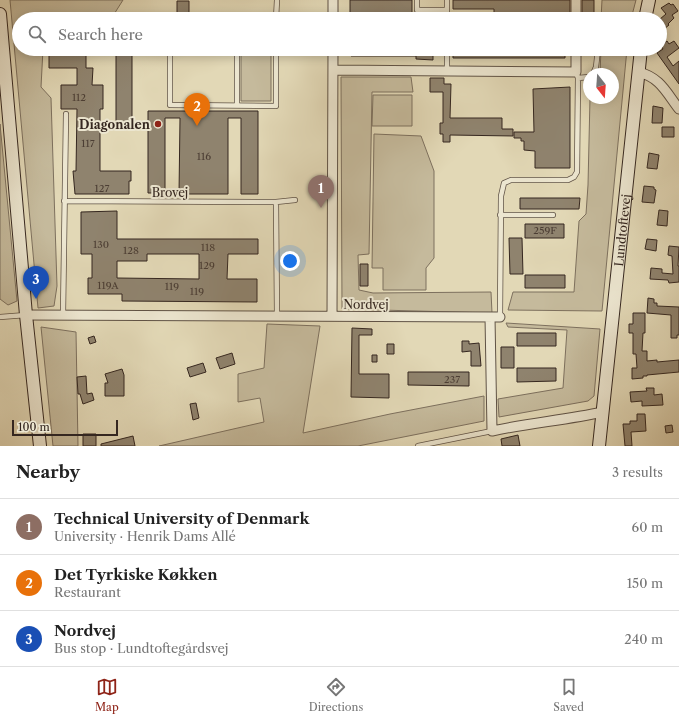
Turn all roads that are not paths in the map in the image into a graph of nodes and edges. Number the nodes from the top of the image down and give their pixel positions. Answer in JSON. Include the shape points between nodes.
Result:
{"nodes":[{"id":1,"x":276,"y":0,"type":"edge"},
{"id":2,"x":333,"y":0,"type":"edge"},
{"id":3,"x":417,"y":0,"type":"edge"},
{"id":4,"x":447,"y":0,"type":"edge"},
{"id":5,"x":576,"y":0,"type":"edge"},
{"id":6,"x":649,"y":0,"type":"edge"},
{"id":7,"x":447,"y":10,"type":"joint"},
{"id":8,"x":276,"y":12,"type":"edge"},
{"id":9,"x":333,"y":12,"type":"edge"},
{"id":10,"x":576,"y":12,"type":"edge"},
{"id":11,"x":646,"y":12,"type":"edge"},
{"id":12,"x":0,"y":14,"type":"edge"},
{"id":13,"x":170,"y":56,"type":"edge"},
{"id":14,"x":237,"y":56,"type":"edge"},
{"id":15,"x":276,"y":56,"type":"edge"},
{"id":16,"x":333,"y":56,"type":"edge"},
{"id":17,"x":447,"y":56,"type":"edge"},
{"id":18,"x":576,"y":56,"type":"edge"},
{"id":19,"x":597,"y":56,"type":"edge"},
{"id":20,"x":640,"y":56,"type":"edge"},
{"id":21,"x":596,"y":68,"type":"edge"},
{"id":22,"x":333,"y":70,"type":"junction"},
{"id":23,"x":447,"y":70,"type":"junction"},
{"id":24,"x":638,"y":72,"type":"junction"},
{"id":25,"x":577,"y":75,"type":"junction"},
{"id":26,"x":583,"y":76,"type":"edge"},
{"id":27,"x":237,"y":105,"type":"junction"},
{"id":28,"x":679,"y":109,"type":"edge"},
{"id":29,"x":66,"y":114,"type":"dead end"},
{"id":30,"x":296,"y":200,"type":"dead end"},
{"id":31,"x":64,"y":201,"type":"junction"},
{"id":32,"x":276,"y":202,"type":"junction"},
{"id":33,"x":500,"y":215,"type":"junction"},
{"id":34,"x":553,"y":215,"type":"dead end"},
{"id":35,"x":26,"y":315,"type":"junction"},
{"id":36,"x":63,"y":315,"type":"junction"},
{"id":37,"x":0,"y":316,"type":"edge"},
{"id":38,"x":277,"y":316,"type":"junction"},
{"id":39,"x":332,"y":316,"type":"junction"},
{"id":40,"x":490,"y":317,"type":"junction"},
{"id":41,"x":500,"y":317,"type":"joint"},
{"id":42,"x":603,"y":412,"type":"junction"},
{"id":43,"x":492,"y":431,"type":"junction"},
{"id":44,"x":40,"y":446,"type":"edge"},
{"id":45,"x":418,"y":446,"type":"edge"},
{"id":46,"x":599,"y":446,"type":"edge"}],
"edges":[{"from":1,"to":8,"type":"lane"},
{"from":2,"to":9,"type":"street"},
{"from":3,"to":7,"type":"lane","via":[[417,10]]},
{"from":4,"to":7,"type":"lane"},
{"from":5,"to":10,"type":"street"},
{"from":6,"to":11,"type":"street"},
{"from":12,"to":35,"type":"street"},
{"from":13,"to":27,"type":"lane","via":[[170,105]]},
{"from":14,"to":27,"type":"lane"},
{"from":15,"to":27,"type":"lane","via":[[276,106]]},
{"from":16,"to":22,"type":"street"},
{"from":17,"to":23,"type":"lane"},
{"from":18,"to":25,"type":"street"},
{"from":19,"to":21,"type":"lane"},
{"from":20,"to":24,"type":"street","name":"Lundtoftevej"},
{"from":22,"to":23,"type":"street"},
{"from":22,"to":39,"type":"street"},
{"from":23,"to":25,"type":"street"},
{"from":24,"to":28,"type":"street","via":[[657,80]]},
{"from":24,"to":42,"type":"street","name":"Lundtoftevej"},
{"from":25,"to":26,"type":"lane"},
{"from":25,"to":33,"type":"lane","via":[[577,172],[568,180],[511,180],[504,183],[500,196]]},
{"from":29,"to":31,"type":"lane"},
{"from":30,"to":32,"type":"lane","name":"Brovej"},
{"from":31,"to":32,"type":"lane","name":"Brovej"},
{"from":31,"to":36,"type":"lane"},
{"from":32,"to":38,"type":"lane"},
{"from":33,"to":34,"type":"lane"},
{"from":33,"to":41,"type":"lane"},
{"from":35,"to":36,"type":"street","name":"Nordvej"},
{"from":35,"to":37,"type":"lane"},
{"from":35,"to":44,"type":"street"},
{"from":36,"to":38,"type":"street","name":"Nordvej"},
{"from":38,"to":39,"type":"street","name":"Nordvej"},
{"from":39,"to":40,"type":"street","name":"Nordvej"},
{"from":40,"to":41,"type":"street","name":"Nordvej"},
{"from":40,"to":43,"type":"street"},
{"from":42,"to":43,"type":"street"},
{"from":42,"to":46,"type":"street","name":"Lundtoftevej"},
{"from":43,"to":45,"type":"lane"}]}
